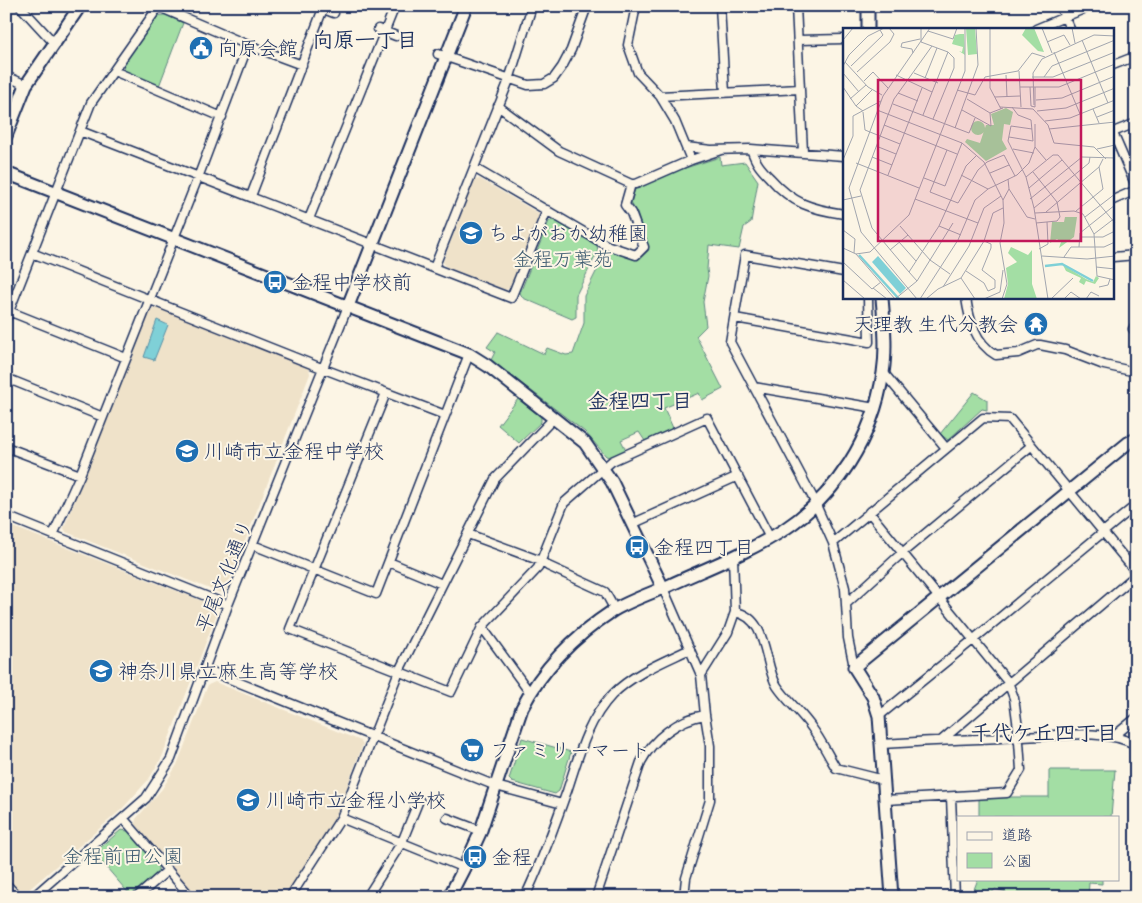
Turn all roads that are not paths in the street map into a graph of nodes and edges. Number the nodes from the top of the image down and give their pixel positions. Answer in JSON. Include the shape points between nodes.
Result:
{"nodes":[{"id":1,"x":20,"y":6,"type":"edge"},
{"id":2,"x":80,"y":6,"type":"edge"},
{"id":3,"x":158,"y":6,"type":"edge"},
{"id":4,"x":395,"y":6,"type":"edge"},
{"id":5,"x":466,"y":6,"type":"edge"},
{"id":6,"x":532,"y":6,"type":"edge"},
{"id":7,"x":586,"y":6,"type":"edge"},
{"id":8,"x":636,"y":6,"type":"edge"},
{"id":9,"x":720,"y":6,"type":"edge"},
{"id":10,"x":796,"y":6,"type":"edge"},
{"id":11,"x":868,"y":6,"type":"edge"},
{"id":12,"x":1060,"y":6,"type":"edge"},
{"id":13,"x":1091,"y":6,"type":"edge"},
{"id":14,"x":321,"y":7,"type":"edge"},
{"id":15,"x":334,"y":13,"type":"dead end"},
{"id":16,"x":1065,"y":17,"type":"junction"},
{"id":17,"x":868,"y":28,"type":"edge"},
{"id":18,"x":1038,"y":28,"type":"edge"},
{"id":19,"x":1070,"y":28,"type":"edge"},
{"id":20,"x":381,"y":30,"type":"junction"},
{"id":21,"x":396,"y":36,"type":"dead end"},
{"id":22,"x":843,"y":39,"type":"edge"},
{"id":23,"x":798,"y":40,"type":"junction"},
{"id":24,"x":54,"y":43,"type":"junction"},
{"id":25,"x":248,"y":45,"type":"junction"},
{"id":26,"x":442,"y":55,"type":"junction"},
{"id":27,"x":1136,"y":56,"type":"edge"},
{"id":28,"x":302,"y":65,"type":"junction"},
{"id":29,"x":1114,"y":65,"type":"edge"},
{"id":30,"x":114,"y":71,"type":"junction"},
{"id":31,"x":6,"y":76,"type":"edge"},
{"id":32,"x":508,"y":80,"type":"junction"},
{"id":33,"x":26,"y":85,"type":"junction"},
{"id":34,"x":800,"y":90,"type":"junction"},
{"id":35,"x":724,"y":93,"type":"junction"},
{"id":36,"x":660,"y":96,"type":"junction"},
{"id":37,"x":498,"y":106,"type":"junction"},
{"id":38,"x":10,"y":115,"type":"edge"},
{"id":39,"x":222,"y":117,"type":"junction"},
{"id":40,"x":1136,"y":123,"type":"edge"},
{"id":41,"x":80,"y":131,"type":"junction"},
{"id":42,"x":1114,"y":132,"type":"edge"},
{"id":43,"x":1114,"y":134,"type":"edge"},
{"id":44,"x":6,"y":136,"type":"edge"},
{"id":45,"x":686,"y":147,"type":"junction"},
{"id":46,"x":752,"y":149,"type":"junction"},
{"id":47,"x":722,"y":150,"type":"junction"},
{"id":48,"x":803,"y":152,"type":"junction"},
{"id":49,"x":843,"y":156,"type":"edge"},
{"id":50,"x":691,"y":160,"type":"junction"},
{"id":51,"x":474,"y":168,"type":"junction"},
{"id":52,"x":6,"y":173,"type":"edge"},
{"id":53,"x":199,"y":176,"type":"junction"},
{"id":54,"x":631,"y":184,"type":"junction"},
{"id":55,"x":1136,"y":186,"type":"edge"},
{"id":56,"x":1136,"y":190,"type":"edge"},
{"id":57,"x":56,"y":191,"type":"junction"},
{"id":58,"x":251,"y":196,"type":"junction"},
{"id":59,"x":1114,"y":200,"type":"edge"},
{"id":60,"x":547,"y":210,"type":"junction"},
{"id":61,"x":843,"y":214,"type":"edge"},
{"id":62,"x":309,"y":220,"type":"junction"},
{"id":63,"x":174,"y":238,"type":"junction"},
{"id":64,"x":371,"y":244,"type":"junction"},
{"id":65,"x":32,"y":253,"type":"junction"},
{"id":66,"x":1136,"y":255,"type":"edge"},
{"id":67,"x":1114,"y":257,"type":"edge"},
{"id":68,"x":434,"y":268,"type":"junction"},
{"id":69,"x":843,"y":272,"type":"edge"},
{"id":70,"x":149,"y":299,"type":"junction"},
{"id":71,"x":868,"y":299,"type":"edge"},
{"id":72,"x":882,"y":299,"type":"edge"},
{"id":73,"x":966,"y":299,"type":"edge"},
{"id":74,"x":348,"y":306,"type":"junction"},
{"id":75,"x":8,"y":311,"type":"edge"},
{"id":76,"x":735,"y":318,"type":"junction"},
{"id":77,"x":6,"y":320,"type":"edge"},
{"id":78,"x":469,"y":354,"type":"junction"},
{"id":79,"x":126,"y":358,"type":"junction"},
{"id":80,"x":324,"y":369,"type":"junction"},
{"id":81,"x":883,"y":372,"type":"junction"},
{"id":82,"x":1136,"y":372,"type":"edge"},
{"id":83,"x":6,"y":378,"type":"edge"},
{"id":84,"x":754,"y":387,"type":"junction"},
{"id":85,"x":386,"y":393,"type":"junction"},
{"id":86,"x":875,"y":408,"type":"junction"},
{"id":87,"x":445,"y":415,"type":"junction"},
{"id":88,"x":103,"y":417,"type":"junction"},
{"id":89,"x":554,"y":418,"type":"junction"},
{"id":90,"x":1136,"y":438,"type":"edge"},
{"id":91,"x":1032,"y":446,"type":"junction"},
{"id":92,"x":6,"y":447,"type":"edge"},
{"id":93,"x":946,"y":448,"type":"junction"},
{"id":94,"x":604,"y":469,"type":"junction"},
{"id":95,"x":80,"y":475,"type":"junction"},
{"id":96,"x":738,"y":476,"type":"junction"},
{"id":97,"x":1069,"y":491,"type":"junction"},
{"id":98,"x":816,"y":504,"type":"junction"},
{"id":99,"x":1136,"y":504,"type":"edge"},
{"id":100,"x":869,"y":512,"type":"junction"},
{"id":101,"x":6,"y":516,"type":"edge"},
{"id":102,"x":632,"y":524,"type":"junction"},
{"id":103,"x":1103,"y":532,"type":"junction"},
{"id":104,"x":468,"y":534,"type":"junction"},
{"id":105,"x":53,"y":535,"type":"junction"},
{"id":106,"x":770,"y":538,"type":"junction"},
{"id":107,"x":833,"y":543,"type":"junction"},
{"id":108,"x":253,"y":545,"type":"junction"},
{"id":109,"x":902,"y":553,"type":"junction"},
{"id":110,"x":733,"y":557,"type":"junction"},
{"id":111,"x":541,"y":561,"type":"junction"},
{"id":112,"x":389,"y":562,"type":"junction"},
{"id":113,"x":315,"y":570,"type":"junction"},
{"id":114,"x":1136,"y":573,"type":"edge"},
{"id":115,"x":442,"y":584,"type":"junction"},
{"id":116,"x":663,"y":588,"type":"junction"},
{"id":117,"x":940,"y":598,"type":"junction"},
{"id":118,"x":847,"y":603,"type":"junction"},
{"id":119,"x":228,"y":605,"type":"junction"},
{"id":120,"x":615,"y":610,"type":"junction"},
{"id":121,"x":735,"y":612,"type":"junction"},
{"id":122,"x":482,"y":627,"type":"junction"},
{"id":123,"x":974,"y":640,"type":"junction"},
{"id":124,"x":690,"y":649,"type":"junction"},
{"id":125,"x":854,"y":667,"type":"junction"},
{"id":126,"x":206,"y":669,"type":"junction"},
{"id":127,"x":399,"y":671,"type":"junction"},
{"id":128,"x":701,"y":675,"type":"junction"},
{"id":129,"x":1008,"y":682,"type":"junction"},
{"id":130,"x":530,"y":693,"type":"junction"},
{"id":131,"x":705,"y":716,"type":"junction"},
{"id":132,"x":879,"y":716,"type":"junction"},
{"id":133,"x":1136,"y":718,"type":"edge"},
{"id":134,"x":372,"y":737,"type":"junction"},
{"id":135,"x":1019,"y":737,"type":"junction"},
{"id":136,"x":1113,"y":737,"type":"junction"},
{"id":137,"x":942,"y":740,"type":"junction"},
{"id":138,"x":882,"y":744,"type":"junction"},
{"id":139,"x":1136,"y":745,"type":"edge"},
{"id":140,"x":884,"y":780,"type":"junction"},
{"id":141,"x":496,"y":786,"type":"junction"},
{"id":142,"x":951,"y":797,"type":"junction"},
{"id":143,"x":419,"y":800,"type":"dead end"},
{"id":144,"x":886,"y":800,"type":"junction"},
{"id":145,"x":562,"y":804,"type":"junction"},
{"id":146,"x":123,"y":818,"type":"junction"},
{"id":147,"x":341,"y":818,"type":"junction"},
{"id":148,"x":447,"y":818,"type":"dead end"},
{"id":149,"x":481,"y":831,"type":"junction"},
{"id":150,"x":402,"y":842,"type":"junction"},
{"id":151,"x":464,"y":868,"type":"junction"},
{"id":152,"x":168,"y":870,"type":"junction"},
{"id":153,"x":6,"y":884,"type":"edge"},
{"id":154,"x":1136,"y":885,"type":"edge"},
{"id":155,"x":18,"y":897,"type":"edge"},
{"id":156,"x":33,"y":897,"type":"edge"},
{"id":157,"x":136,"y":897,"type":"edge"},
{"id":158,"x":191,"y":897,"type":"edge"},
{"id":159,"x":290,"y":897,"type":"edge"},
{"id":160,"x":367,"y":897,"type":"edge"},
{"id":161,"x":449,"y":897,"type":"edge"},
{"id":162,"x":525,"y":897,"type":"edge"},
{"id":163,"x":596,"y":897,"type":"edge"},
{"id":164,"x":684,"y":897,"type":"edge"},
{"id":165,"x":892,"y":897,"type":"edge"},
{"id":166,"x":955,"y":897,"type":"edge"},
{"id":167,"x":1135,"y":897,"type":"edge"}],
"edges":[{"from":1,"to":24,"type":"street"},
{"from":2,"to":24,"type":"street"},
{"from":3,"to":25,"type":"street"},
{"from":3,"to":30,"type":"street"},
{"from":4,"to":20,"type":"street"},
{"from":5,"to":26,"type":"street"},
{"from":6,"to":32,"type":"street"},
{"from":7,"to":32,"type":"street","via":[[571,50],[554,78],[544,84],[528,85]]},
{"from":8,"to":36,"type":"street","via":[[628,45],[638,73]]},
{"from":9,"to":35,"type":"street"},
{"from":10,"to":23,"type":"street"},
{"from":11,"to":17,"type":"street"},
{"from":12,"to":16,"type":"street"},
{"from":13,"to":16,"type":"street"},
{"from":14,"to":15,"type":"street"},
{"from":14,"to":28,"type":"street"},
{"from":16,"to":18,"type":"street"},
{"from":16,"to":19,"type":"street"},
{"from":20,"to":21,"type":"street"},
{"from":20,"to":62,"type":"street"},
{"from":22,"to":23,"type":"street"},
{"from":23,"to":34,"type":"street"},
{"from":24,"to":33,"type":"street"},
{"from":25,"to":28,"type":"street"},
{"from":25,"to":39,"type":"street"},
{"from":26,"to":32,"type":"street"},
{"from":26,"to":64,"type":"street"},
{"from":27,"to":29,"type":"street"},
{"from":28,"to":58,"type":"street"},
{"from":30,"to":39,"type":"street"},
{"from":30,"to":41,"type":"street","via":[[92,103]]},
{"from":31,"to":33,"type":"street"},
{"from":32,"to":37,"type":"street"},
{"from":33,"to":38,"type":"street"},
{"from":34,"to":35,"type":"street"},
{"from":34,"to":48,"type":"street"},
{"from":35,"to":36,"type":"street"},
{"from":36,"to":45,"type":"street"},
{"from":37,"to":51,"type":"street"},
{"from":37,"to":54,"type":"street","via":[[559,151]]},
{"from":38,"to":44,"type":"street"},
{"from":39,"to":53,"type":"street"},
{"from":40,"to":42,"type":"street"},
{"from":41,"to":53,"type":"street"},
{"from":41,"to":57,"type":"street"},
{"from":43,"to":55,"type":"street"},
{"from":45,"to":47,"type":"street"},
{"from":45,"to":50,"type":"street"},
{"from":46,"to":47,"type":"street"},
{"from":46,"to":48,"type":"street"},
{"from":46,"to":61,"type":"street","via":[[756,163],[784,193],[808,206]]},
{"from":47,"to":50,"type":"street"},
{"from":48,"to":49,"type":"street"},
{"from":50,"to":54,"type":"street"},
{"from":51,"to":60,"type":"street"},
{"from":51,"to":68,"type":"street"},
{"from":52,"to":57,"type":"street"},
{"from":53,"to":58,"type":"street"},
{"from":53,"to":63,"type":"street"},
{"from":54,"to":60,"type":"street","via":[[625,205],[644,247],[636,255],[606,244]]},
{"from":56,"to":59,"type":"street"},
{"from":57,"to":63,"type":"street"},
{"from":57,"to":65,"type":"street"},
{"from":58,"to":62,"type":"street"},
{"from":60,"to":68,"type":"street","via":[[511,298]]},
{"from":62,"to":64,"type":"street"},
{"from":63,"to":70,"type":"street"},
{"from":63,"to":74,"type":"street"},
{"from":64,"to":68,"type":"street"},
{"from":64,"to":74,"type":"street"},
{"from":65,"to":70,"type":"street"},
{"from":65,"to":75,"type":"street"},
{"from":66,"to":67,"type":"street"},
{"from":69,"to":76,"type":"street","via":[[745,255]]},
{"from":70,"to":79,"type":"street"},
{"from":70,"to":80,"type":"street"},
{"from":71,"to":76,"type":"street","via":[[870,342]]},
{"from":72,"to":81,"type":"street"},
{"from":73,"to":82,"type":"street","via":[[976,333],[983,345],[996,354],[1018,353],[1040,345]]},
{"from":74,"to":78,"type":"street"},
{"from":74,"to":80,"type":"street","name":"平尾文化通り"},
{"from":75,"to":77,"type":"street"},
{"from":75,"to":79,"type":"street"},
{"from":76,"to":84,"type":"street","via":[[730,342]]},
{"from":78,"to":87,"type":"street"},
{"from":78,"to":89,"type":"street"},
{"from":79,"to":88,"type":"street"},
{"from":80,"to":85,"type":"street"},
{"from":80,"to":108,"type":"street","name":"平尾文化通り"},
{"from":81,"to":86,"type":"street"},
{"from":81,"to":93,"type":"street"},
{"from":83,"to":88,"type":"street"},
{"from":84,"to":86,"type":"street"},
{"from":84,"to":98,"type":"street"},
{"from":85,"to":87,"type":"street"},
{"from":85,"to":113,"type":"street"},
{"from":86,"to":98,"type":"street","via":[[855,455]]},
{"from":87,"to":112,"type":"street"},
{"from":88,"to":95,"type":"street"},
{"from":89,"to":94,"type":"street","via":[[586,443]]},
{"from":89,"to":104,"type":"street","via":[[495,479]]},
{"from":90,"to":97,"type":"street"},
{"from":91,"to":93,"type":"street","via":[[1010,420],[983,418]]},
{"from":91,"to":97,"type":"street"},
{"from":91,"to":109,"type":"street"},
{"from":92,"to":95,"type":"street"},
{"from":93,"to":100,"type":"street"},
{"from":94,"to":96,"type":"street","via":[[612,461],[707,418]]},
{"from":94,"to":102,"type":"street"},
{"from":94,"to":111,"type":"street","via":[[564,503]]},
{"from":95,"to":105,"type":"street"},
{"from":96,"to":102,"type":"street"},
{"from":96,"to":106,"type":"street"},
{"from":97,"to":103,"type":"street"},
{"from":97,"to":117,"type":"street"},
{"from":98,"to":106,"type":"street"},
{"from":98,"to":107,"type":"street"},
{"from":99,"to":103,"type":"street"},
{"from":100,"to":107,"type":"street"},
{"from":100,"to":109,"type":"street"},
{"from":101,"to":105,"type":"street"},
{"from":102,"to":116,"type":"street"},
{"from":103,"to":114,"type":"street"},
{"from":103,"to":123,"type":"street"},
{"from":104,"to":111,"type":"street"},
{"from":104,"to":115,"type":"street"},
{"from":105,"to":119,"type":"street"},
{"from":106,"to":110,"type":"street"},
{"from":107,"to":118,"type":"street"},
{"from":108,"to":113,"type":"street"},
{"from":108,"to":119,"type":"street","name":"平尾文化通り"},
{"from":109,"to":117,"type":"street"},
{"from":109,"to":118,"type":"street"},
{"from":110,"to":116,"type":"street"},
{"from":110,"to":121,"type":"street"},
{"from":111,"to":120,"type":"street","via":[[605,592]]},
{"from":111,"to":122,"type":"street"},
{"from":112,"to":113,"type":"street","via":[[376,594]]},
{"from":112,"to":115,"type":"street"},
{"from":113,"to":127,"type":"street","via":[[290,629]]},
{"from":114,"to":129,"type":"street"},
{"from":115,"to":127,"type":"street"},
{"from":116,"to":120,"type":"street"},
{"from":116,"to":124,"type":"street"},
{"from":117,"to":123,"type":"street"},
{"from":117,"to":125,"type":"street"},
{"from":118,"to":125,"type":"street","via":[[848,638]]},
{"from":119,"to":126,"type":"street","name":"平尾文化通り"},
{"from":120,"to":130,"type":"street","via":[[563,650]]},
{"from":121,"to":128,"type":"street","via":[[728,632]]},
{"from":121,"to":140,"type":"street","via":[[743,613],[755,624],[776,685],[812,727],[836,768]]},
{"from":122,"to":127,"type":"street","via":[[451,692]]},
{"from":122,"to":130,"type":"street"},
{"from":123,"to":129,"type":"street"},
{"from":123,"to":132,"type":"street"},
{"from":124,"to":128,"type":"street"},
{"from":124,"to":145,"type":"street","via":[[637,675],[612,695],[584,740]]},
{"from":125,"to":132,"type":"street"},
{"from":126,"to":134,"type":"street"},
{"from":126,"to":146,"type":"street","name":"平尾文化通り","via":[[171,759],[146,798]]},
{"from":127,"to":134,"type":"street"},
{"from":128,"to":131,"type":"street"},
{"from":129,"to":135,"type":"street","via":[[1014,698]]},
{"from":129,"to":137,"type":"street"},
{"from":130,"to":141,"type":"street"},
{"from":131,"to":163,"type":"street","via":[[676,727],[648,749]]},
{"from":131,"to":164,"type":"street","via":[[710,746],[710,800],[686,878]]},
{"from":132,"to":138,"type":"street"},
{"from":133,"to":136,"type":"street"},
{"from":134,"to":141,"type":"street"},
{"from":134,"to":147,"type":"street"},
{"from":135,"to":136,"type":"street"},
{"from":135,"to":137,"type":"street"},
{"from":135,"to":142,"type":"street","via":[[1021,770],[1007,793]]},
{"from":136,"to":139,"type":"street"},
{"from":137,"to":138,"type":"street"},
{"from":138,"to":140,"type":"street"},
{"from":140,"to":144,"type":"street"},
{"from":141,"to":145,"type":"street"},
{"from":141,"to":149,"type":"street"},
{"from":142,"to":144,"type":"street"},
{"from":142,"to":166,"type":"street"},
{"from":143,"to":150,"type":"street"},
{"from":144,"to":165,"type":"street"},
{"from":145,"to":162,"type":"street","via":[[541,864]]},
{"from":146,"to":152,"type":"street"},
{"from":146,"to":156,"type":"street","name":"平尾文化通り"},
{"from":147,"to":150,"type":"street"},
{"from":147,"to":159,"type":"street"},
{"from":148,"to":149,"type":"street"},
{"from":149,"to":151,"type":"street"},
{"from":150,"to":151,"type":"street"},
{"from":150,"to":160,"type":"street"},
{"from":151,"to":161,"type":"street"},
{"from":152,"to":157,"type":"street"},
{"from":152,"to":158,"type":"street"},
{"from":153,"to":155,"type":"street"},
{"from":154,"to":167,"type":"street"}]}
